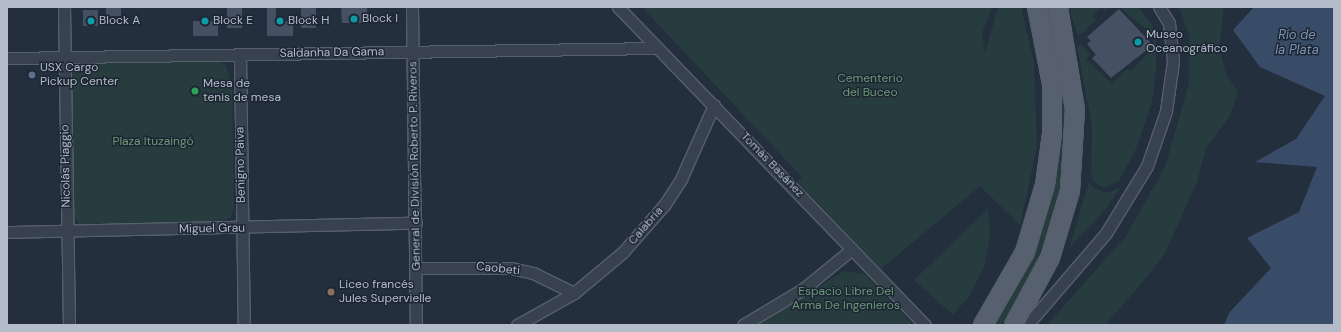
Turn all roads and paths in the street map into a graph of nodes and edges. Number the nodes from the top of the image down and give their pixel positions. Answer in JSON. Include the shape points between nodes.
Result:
{"nodes":[{"id":1,"x":64,"y":7,"type":"edge"},
{"id":2,"x":412,"y":7,"type":"edge"},
{"id":3,"x":618,"y":7,"type":"edge"},
{"id":4,"x":1037,"y":7,"type":"edge"},
{"id":5,"x":1058,"y":7,"type":"edge"},
{"id":6,"x":1159,"y":7,"type":"edge"},
{"id":7,"x":658,"y":48,"type":"junction"},
{"id":8,"x":413,"y":51,"type":"junction"},
{"id":9,"x":240,"y":54,"type":"junction"},
{"id":10,"x":64,"y":56,"type":"junction"},
{"id":11,"x":7,"y":58,"type":"edge"},
{"id":12,"x":714,"y":105,"type":"junction"},
{"id":13,"x":416,"y":223,"type":"junction"},
{"id":14,"x":242,"y":229,"type":"junction"},
{"id":15,"x":67,"y":231,"type":"junction"},
{"id":16,"x":7,"y":232,"type":"edge"},
{"id":17,"x":852,"y":249,"type":"junction"},
{"id":18,"x":417,"y":268,"type":"junction"},
{"id":19,"x":574,"y":293,"type":"junction"},
{"id":20,"x":539,"y":320,"type":"edge"},
{"id":21,"x":69,"y":325,"type":"edge"},
{"id":22,"x":244,"y":325,"type":"edge"},
{"id":23,"x":416,"y":325,"type":"edge"},
{"id":24,"x":517,"y":325,"type":"edge"},
{"id":25,"x":743,"y":325,"type":"edge"},
{"id":26,"x":925,"y":325,"type":"edge"},
{"id":27,"x":983,"y":325,"type":"edge"},
{"id":28,"x":1014,"y":325,"type":"edge"},
{"id":29,"x":1027,"y":325,"type":"edge"}],
"edges":[{"from":1,"to":10,"type":"street","name":"Nicolás Piaggio"},
{"from":2,"to":8,"type":"street","name":"General de División Roberto P. Riveros"},
{"from":3,"to":7,"type":"street","name":"Tomás Basáñez"},
{"from":4,"to":27,"type":"main road","via":[[1052,84],[1052,134],[1046,185],[1025,252]]},
{"from":5,"to":28,"type":"main road","via":[[1075,110],[1070,190],[1050,258]]},
{"from":6,"to":29,"type":"street","via":[[1169,23],[1173,61],[1166,111],[1152,154],[1136,187],[1106,233]]},
{"from":7,"to":8,"type":"street","name":"Saldanha Da Gama"},
{"from":7,"to":12,"type":"street","name":"Tomás Basáñez"},
{"from":8,"to":9,"type":"street","name":"Saldanha Da Gama"},
{"from":8,"to":13,"type":"street","name":"General de División Roberto P. Riveros"},
{"from":9,"to":10,"type":"street","name":"Saldanha Da Gama"},
{"from":9,"to":14,"type":"street","name":"Benigno Paiva"},
{"from":10,"to":11,"type":"street","name":"Saldanha Da Gama"},
{"from":10,"to":15,"type":"street","name":"Nicolás Piaggio"},
{"from":12,"to":17,"type":"street","name":"Tomás Basáñez"},
{"from":12,"to":19,"type":"street","name":"Calabria","via":[[695,152],[665,204],[623,252]]},
{"from":13,"to":14,"type":"street","name":"Miguel Grau"},
{"from":13,"to":18,"type":"street","name":"General de División Roberto P. Riveros"},
{"from":14,"to":15,"type":"street","name":"Miguel Grau"},
{"from":14,"to":22,"type":"street","name":"Benigno Paiva"},
{"from":15,"to":16,"type":"street","name":"Miguel Grau"},
{"from":15,"to":21,"type":"street","name":"Nicolás Piaggio"},
{"from":17,"to":25,"type":"street","via":[[803,288]]},
{"from":17,"to":26,"type":"street","name":"Tomás Basáñez"},
{"from":18,"to":19,"type":"street","name":"Caobeti","via":[[511,268],[533,273]]},
{"from":18,"to":23,"type":"street","name":"General de División Roberto P. Riveros"},
{"from":19,"to":20,"type":"street","name":"Calabria"},
{"from":20,"to":24,"type":"street","name":"Calabria"}]}
